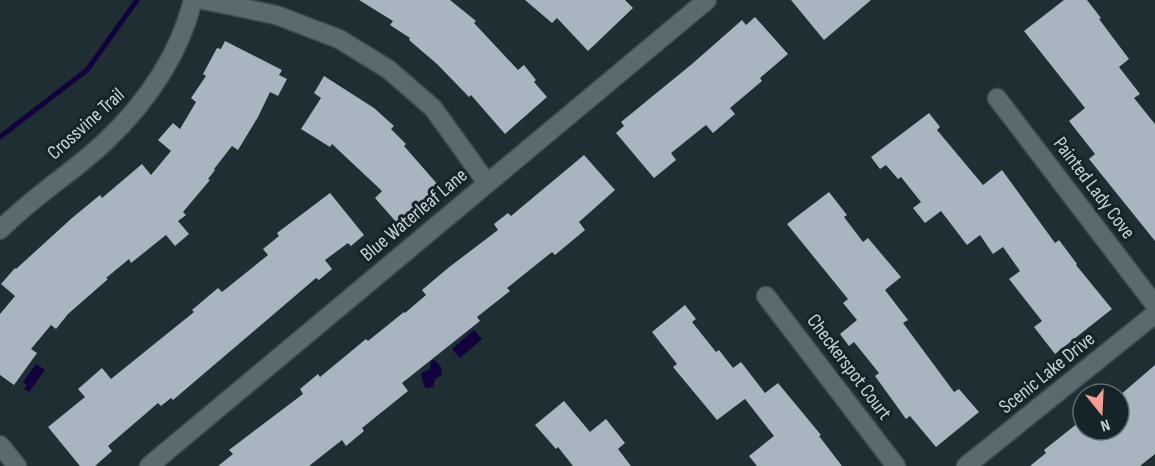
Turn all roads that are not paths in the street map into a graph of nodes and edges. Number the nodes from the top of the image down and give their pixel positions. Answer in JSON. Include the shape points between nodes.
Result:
{"nodes":[{"id":1,"x":192,"y":0,"type":"edge"},
{"id":2,"x":204,"y":0,"type":"edge"},
{"id":3,"x":707,"y":0,"type":"edge"},
{"id":4,"x":684,"y":7,"type":"edge"},
{"id":5,"x":997,"y":98,"type":"dead end"},
{"id":6,"x":487,"y":183,"type":"junction"},
{"id":7,"x":0,"y":230,"type":"edge"},
{"id":8,"x":766,"y":296,"type":"dead end"},
{"id":9,"x":1155,"y":305,"type":"edge"},
{"id":10,"x":1155,"y":314,"type":"edge"},
{"id":11,"x":0,"y":445,"type":"edge"},
{"id":12,"x":17,"y":466,"type":"edge"},
{"id":13,"x":149,"y":466,"type":"edge"},
{"id":14,"x":896,"y":466,"type":"edge"},
{"id":15,"x":966,"y":466,"type":"edge"}],
"edges":[{"from":1,"to":7,"type":"street","name":"Crossvine Trail","via":[[181,36],[144,101],[104,142]]},
{"from":2,"to":6,"type":"street","via":[[276,15],[339,39],[388,69],[433,108]]},
{"from":3,"to":4,"type":"street","name":"Blue Waterleaf Lane"},
{"from":4,"to":6,"type":"street","name":"Blue Waterleaf Lane"},
{"from":5,"to":9,"type":"street","name":"Painted Lady Cove"},
{"from":6,"to":13,"type":"street","name":"Blue Waterleaf Lane"},
{"from":8,"to":14,"type":"street","name":"Checkerspot Court"},
{"from":10,"to":15,"type":"street","name":"Scenic Lake Drive"},
{"from":11,"to":12,"type":"street"}]}
